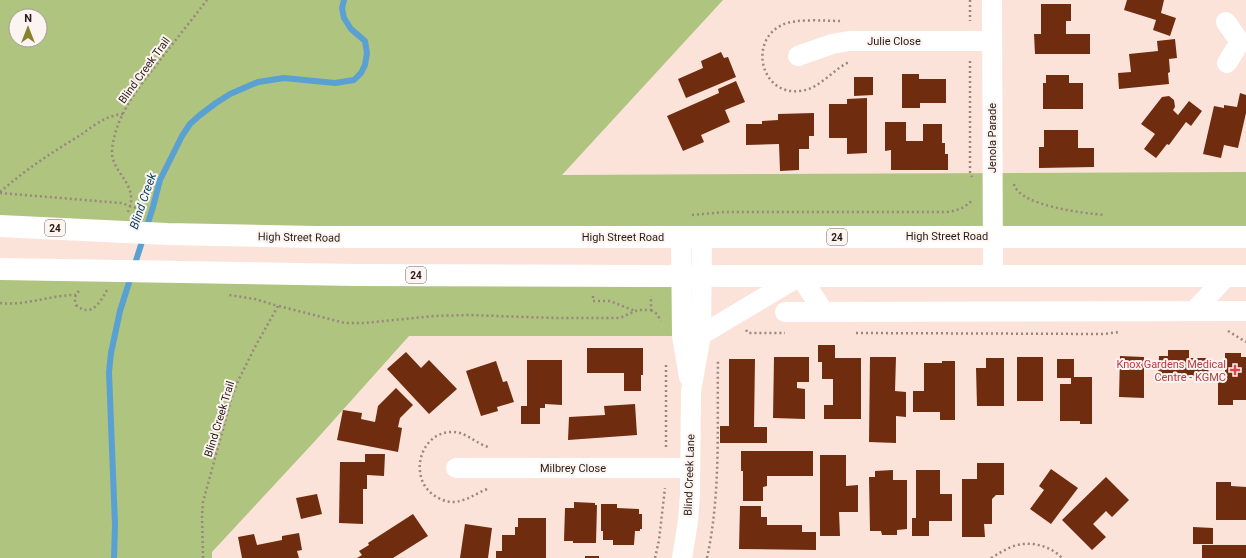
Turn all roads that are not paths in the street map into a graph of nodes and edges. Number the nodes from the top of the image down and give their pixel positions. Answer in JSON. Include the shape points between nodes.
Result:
{"nodes":[{"id":1,"x":992,"y":0,"type":"edge"},
{"id":2,"x":1226,"y":22,"type":"dead end"},
{"id":3,"x":991,"y":41,"type":"junction"},
{"id":4,"x":1243,"y":42,"type":"edge"},
{"id":5,"x":798,"y":56,"type":"dead end"},
{"id":6,"x":1227,"y":63,"type":"dead end"},
{"id":7,"x":0,"y":226,"type":"edge"},
{"id":8,"x":993,"y":236,"type":"junction"},
{"id":9,"x":691,"y":237,"type":"junction"},
{"id":10,"x":1246,"y":237,"type":"edge"},
{"id":11,"x":0,"y":269,"type":"edge"},
{"id":12,"x":692,"y":276,"type":"junction"},
{"id":13,"x":800,"y":276,"type":"junction"},
{"id":14,"x":993,"y":276,"type":"junction"},
{"id":15,"x":1236,"y":276,"type":"edge"},
{"id":16,"x":1194,"y":311,"type":"junction"},
{"id":17,"x":1246,"y":311,"type":"edge"},
{"id":18,"x":785,"y":312,"type":"dead end"},
{"id":19,"x":824,"y":312,"type":"junction"},
{"id":20,"x":701,"y":335,"type":"junction"},
{"id":21,"x":691,"y":391,"type":"junction"},
{"id":22,"x":456,"y":468,"type":"dead end"},
{"id":23,"x":690,"y":468,"type":"junction"},
{"id":24,"x":682,"y":558,"type":"edge"}],
"edges":[{"from":1,"to":3,"type":"street","name":"Jenola Parade"},
{"from":2,"to":4,"type":"street"},
{"from":3,"to":5,"type":"street","name":"Julie Close","via":[[849,41]]},
{"from":3,"to":8,"type":"street","name":"Jenola Parade"},
{"from":4,"to":6,"type":"street"},
{"from":7,"to":9,"type":"main road","name":"High Street Road","number":"24","via":[[167,234],[316,237]]},
{"from":8,"to":9,"type":"main road","name":"High Street Road","number":"24"},
{"from":8,"to":10,"type":"main road","name":"High Street Road","number":"24"},
{"from":8,"to":14,"type":"street","name":"Jenola Parade"},
{"from":9,"to":12,"type":"street","name":"Blind Creek Lane"},
{"from":11,"to":12,"type":"main road","number":"24","via":[[105,279],[152,271],[364,275]]},
{"from":12,"to":13,"type":"main road","number":"24"},
{"from":12,"to":20,"type":"street","name":"Blind Creek Lane"},
{"from":12,"to":21,"type":"street","name":"Blind Creek Lane","via":[[682,336]]},
{"from":13,"to":14,"type":"main road","number":"24"},
{"from":13,"to":19,"type":"street"},
{"from":13,"to":20,"type":"street"},
{"from":14,"to":15,"type":"main road","number":"24"},
{"from":15,"to":16,"type":"street"},
{"from":16,"to":17,"type":"street"},
{"from":16,"to":19,"type":"street"},
{"from":18,"to":19,"type":"street"},
{"from":20,"to":21,"type":"street","name":"Blind Creek Lane"},
{"from":21,"to":23,"type":"street","name":"Blind Creek Lane"},
{"from":22,"to":23,"type":"street","name":"Milbrey Close"},
{"from":23,"to":24,"type":"street","name":"Blind Creek Lane","via":[[688,521]]}]}
